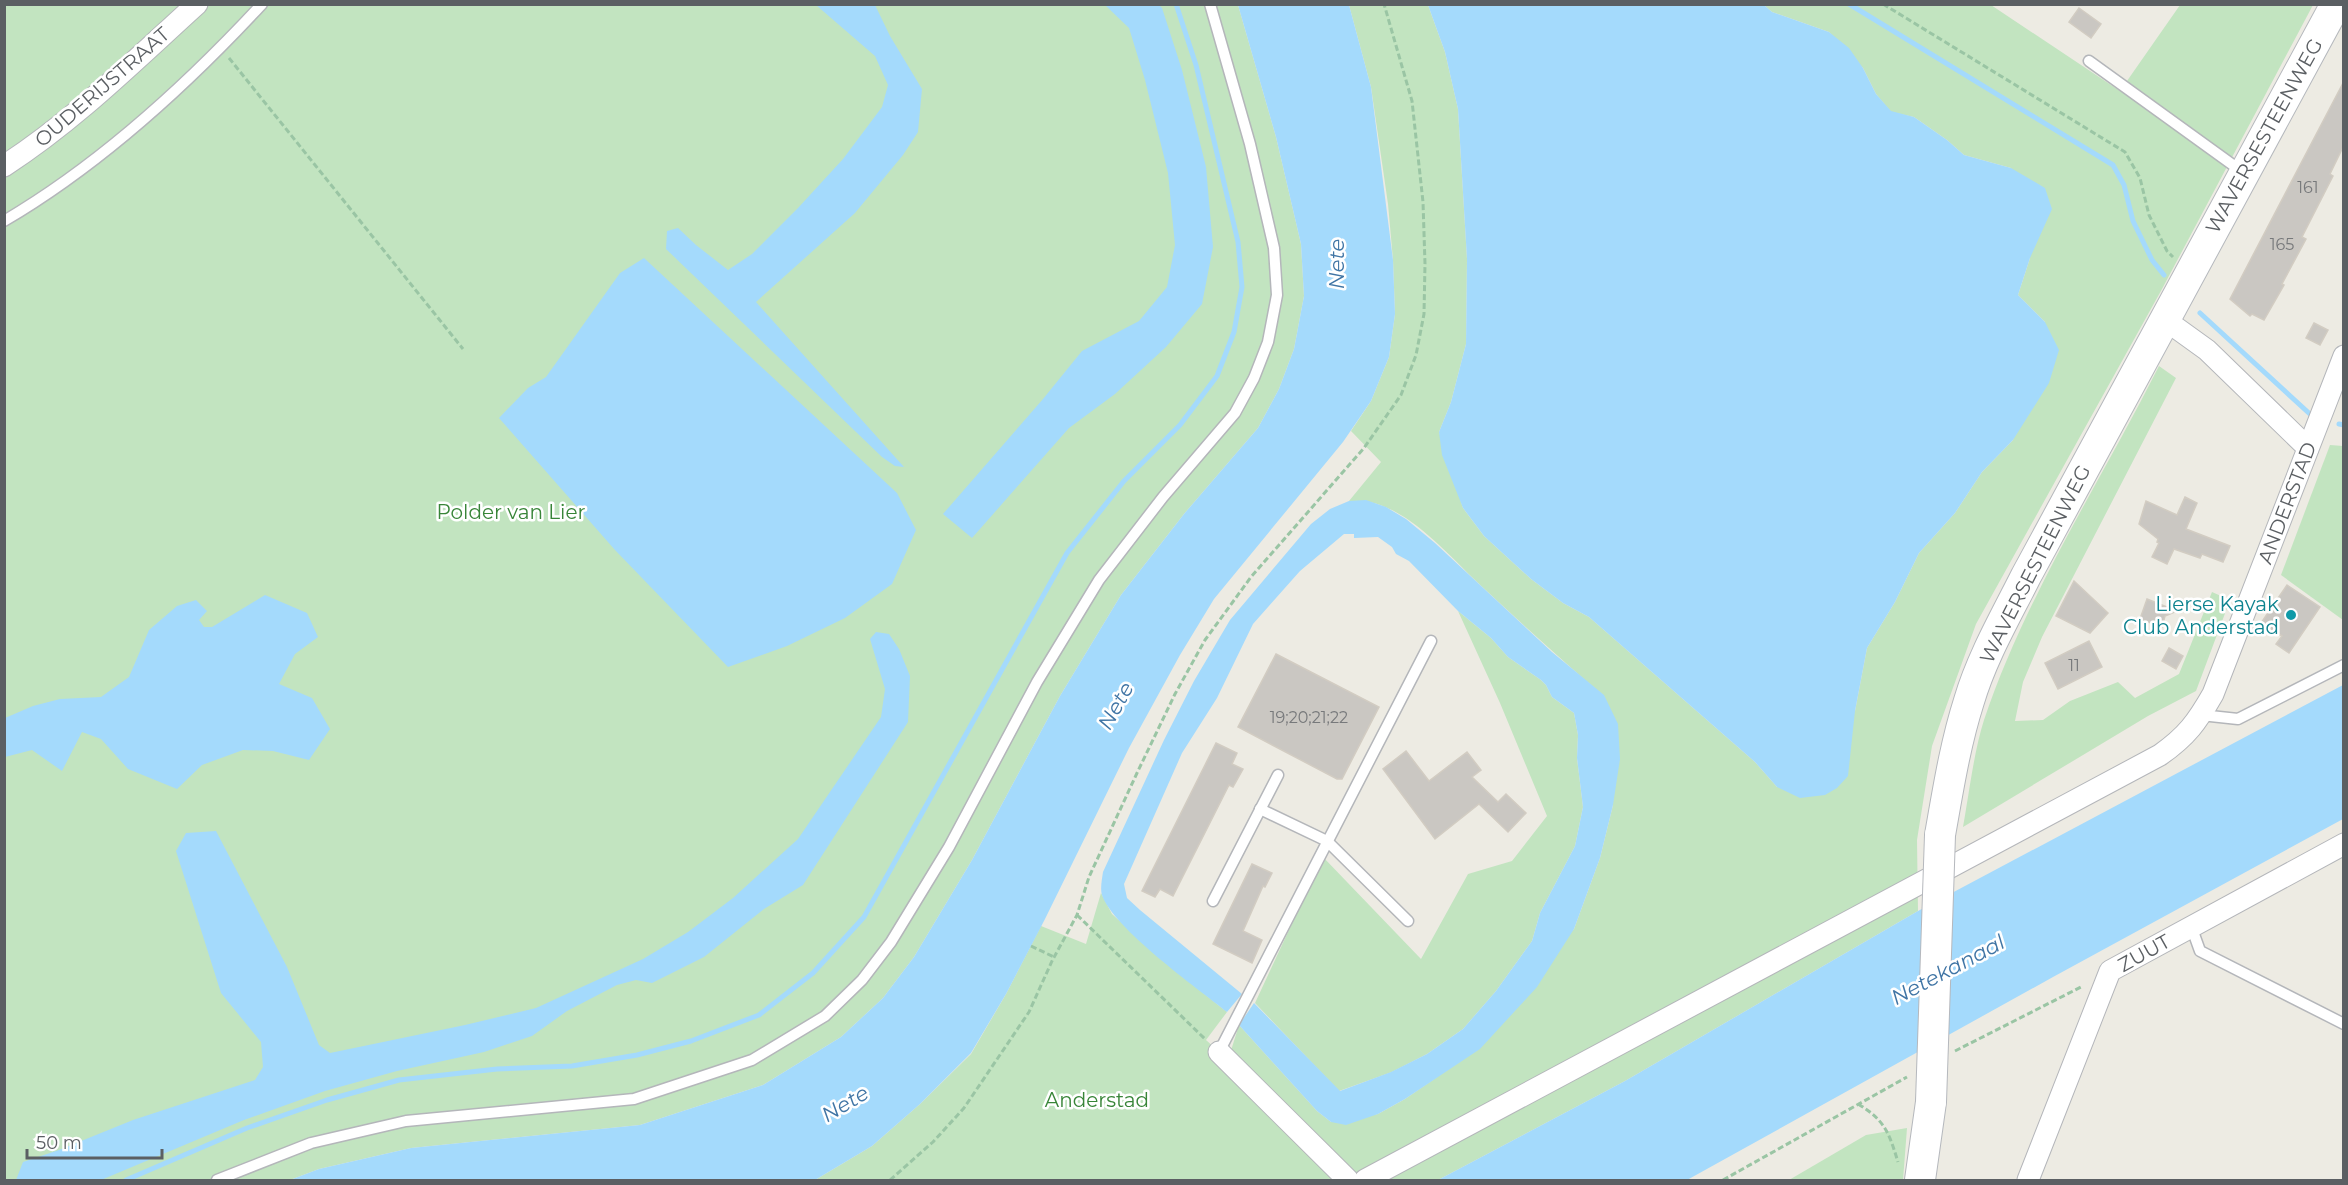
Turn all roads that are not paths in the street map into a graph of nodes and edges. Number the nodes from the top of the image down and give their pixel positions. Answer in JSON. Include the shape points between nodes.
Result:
{"nodes":[{"id":1,"x":196,"y":4,"type":"edge"},
{"id":2,"x":262,"y":4,"type":"edge"},
{"id":3,"x":1210,"y":4,"type":"edge"},
{"id":4,"x":2336,"y":4,"type":"edge"},
{"id":5,"x":2089,"y":61,"type":"dead end"},
{"id":6,"x":4,"y":166,"type":"edge"},
{"id":7,"x":2244,"y":173,"type":"junction"},
{"id":8,"x":4,"y":221,"type":"edge"},
{"id":9,"x":2164,"y":319,"type":"junction"},
{"id":10,"x":2343,"y":356,"type":"edge"},
{"id":11,"x":2308,"y":448,"type":"junction"},
{"id":12,"x":1431,"y":641,"type":"dead end"},
{"id":13,"x":2343,"y":665,"type":"edge"},
{"id":14,"x":2201,"y":715,"type":"junction"},
{"id":15,"x":1278,"y":775,"type":"dead end"},
{"id":16,"x":1260,"y":809,"type":"junction"},
{"id":17,"x":1327,"y":841,"type":"junction"},
{"id":18,"x":2343,"y":844,"type":"edge"},
{"id":19,"x":1212,"y":901,"type":"dead end"},
{"id":20,"x":1408,"y":921,"type":"dead end"},
{"id":21,"x":2191,"y":926,"type":"junction"},
{"id":22,"x":2343,"y":1024,"type":"edge"},
{"id":23,"x":1219,"y":1052,"type":"joint"},
{"id":24,"x":1910,"y":1176,"type":"edge"},
{"id":25,"x":217,"y":1180,"type":"edge"},
{"id":26,"x":1348,"y":1180,"type":"edge"},
{"id":27,"x":1365,"y":1180,"type":"edge"},
{"id":28,"x":2028,"y":1180,"type":"edge"}],
"edges":[{"from":1,"to":6,"type":"street","name":"OUDERIJSTRAAT","via":[[73,117]]},
{"from":2,"to":8,"type":"lane","via":[[186,80],[103,153],[65,183]]},
{"from":3,"to":25,"type":"lane","via":[[1250,144],[1274,248],[1277,295],[1268,342],[1236,413],[1163,497],[1099,580],[1037,682],[949,847],[891,942],[862,980],[825,1016],[752,1060],[634,1099],[406,1121],[311,1143]]},
{"from":4,"to":7,"type":"main road","name":"WAVERSESTEENWEG"},
{"from":5,"to":7,"type":"lane"},
{"from":7,"to":9,"type":"main road","name":"WAVERSESTEENWEG"},
{"from":9,"to":11,"type":"street","via":[[2207,350]]},
{"from":9,"to":24,"type":"main road","name":"WAVERSESTEENWEG","bridge":true,"via":[[2026,576],[1969,699],[1953,757],[1940,835],[1931,1102]]},
{"from":10,"to":11,"type":"street","name":"ANDERSTAD"},
{"from":11,"to":14,"type":"street","name":"ANDERSTAD","via":[[2213,694]]},
{"from":12,"to":17,"type":"lane"},
{"from":13,"to":14,"type":"lane","via":[[2238,719]]},
{"from":14,"to":27,"type":"street","name":"ANDERSTAD","via":[[2182,739],[2160,755]]},
{"from":15,"to":16,"type":"lane"},
{"from":16,"to":17,"type":"lane"},
{"from":16,"to":19,"type":"lane"},
{"from":17,"to":20,"type":"lane"},
{"from":17,"to":23,"type":"lane"},
{"from":18,"to":21,"type":"street","name":"ZUUT"},
{"from":21,"to":22,"type":"lane","via":[[2200,951]]},
{"from":21,"to":28,"type":"street","name":"ZUUT","via":[[2110,971]]},
{"from":23,"to":26,"type":"street"}]}
